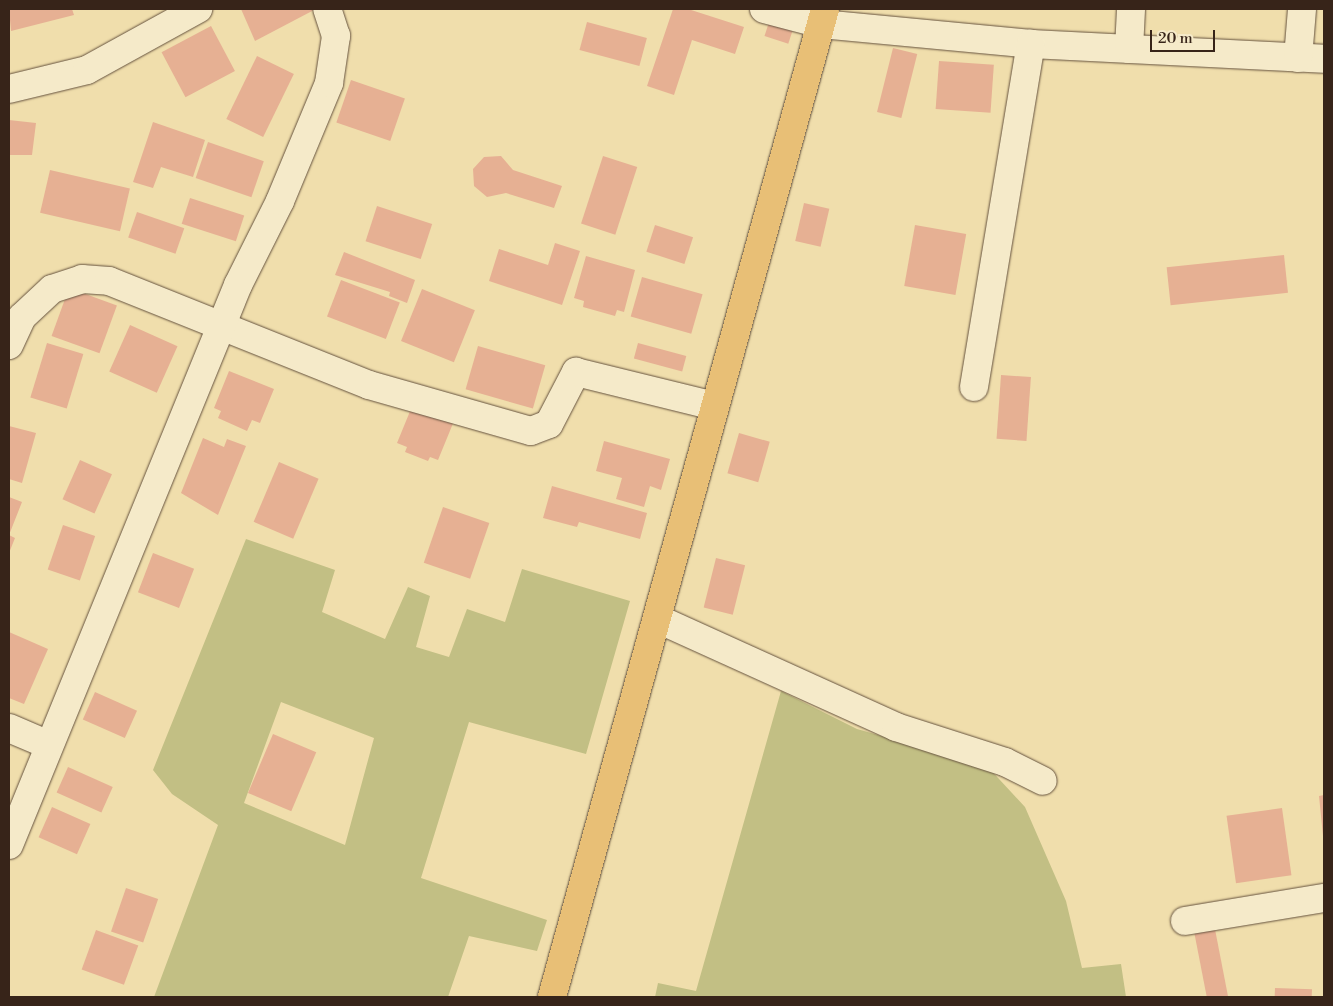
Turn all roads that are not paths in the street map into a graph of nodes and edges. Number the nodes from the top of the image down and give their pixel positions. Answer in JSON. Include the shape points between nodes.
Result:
{"nodes":[{"id":1,"x":198,"y":9,"type":"edge"},
{"id":2,"x":327,"y":9,"type":"edge"},
{"id":3,"x":764,"y":9,"type":"edge"},
{"id":4,"x":1131,"y":9,"type":"edge"},
{"id":5,"x":1302,"y":9,"type":"edge"},
{"id":6,"x":823,"y":16,"type":"edge"},
{"id":7,"x":1031,"y":44,"type":"junction"},
{"id":8,"x":1129,"y":49,"type":"junction"},
{"id":9,"x":1311,"y":59,"type":"edge"},
{"id":10,"x":9,"y":89,"type":"edge"},
{"id":11,"x":222,"y":329,"type":"junction"},
{"id":12,"x":9,"y":345,"type":"edge"},
{"id":13,"x":974,"y":386,"type":"dead end"},
{"id":14,"x":714,"y":406,"type":"junction"},
{"id":15,"x":658,"y":619,"type":"junction"},
{"id":16,"x":9,"y":728,"type":"edge"},
{"id":17,"x":49,"y":745,"type":"junction"},
{"id":18,"x":1043,"y":781,"type":"dead end"},
{"id":19,"x":9,"y":845,"type":"edge"},
{"id":20,"x":1323,"y":904,"type":"edge"},
{"id":21,"x":1185,"y":921,"type":"dead end"},
{"id":22,"x":552,"y":997,"type":"edge"}],
"edges":[{"from":1,"to":10,"type":"street","via":[[88,70]]},
{"from":2,"to":11,"type":"street","via":[[336,36],[329,84]]},
{"from":3,"to":6,"type":"street"},
{"from":4,"to":8,"type":"street"},
{"from":5,"to":9,"type":"street"},
{"from":6,"to":7,"type":"street"},
{"from":6,"to":14,"type":"main road"},
{"from":7,"to":8,"type":"street"},
{"from":7,"to":13,"type":"street"},
{"from":8,"to":9,"type":"street"},
{"from":11,"to":12,"type":"street","via":[[110,281],[82,279],[52,289],[22,317]]},
{"from":11,"to":14,"type":"street","via":[[369,385],[531,431],[549,424],[576,372]]},
{"from":11,"to":17,"type":"street"},
{"from":14,"to":15,"type":"main road"},
{"from":15,"to":18,"type":"street","via":[[896,727],[1005,762]]},
{"from":15,"to":22,"type":"main road"},
{"from":16,"to":17,"type":"street"},
{"from":17,"to":19,"type":"street"},
{"from":20,"to":21,"type":"street"}]}
